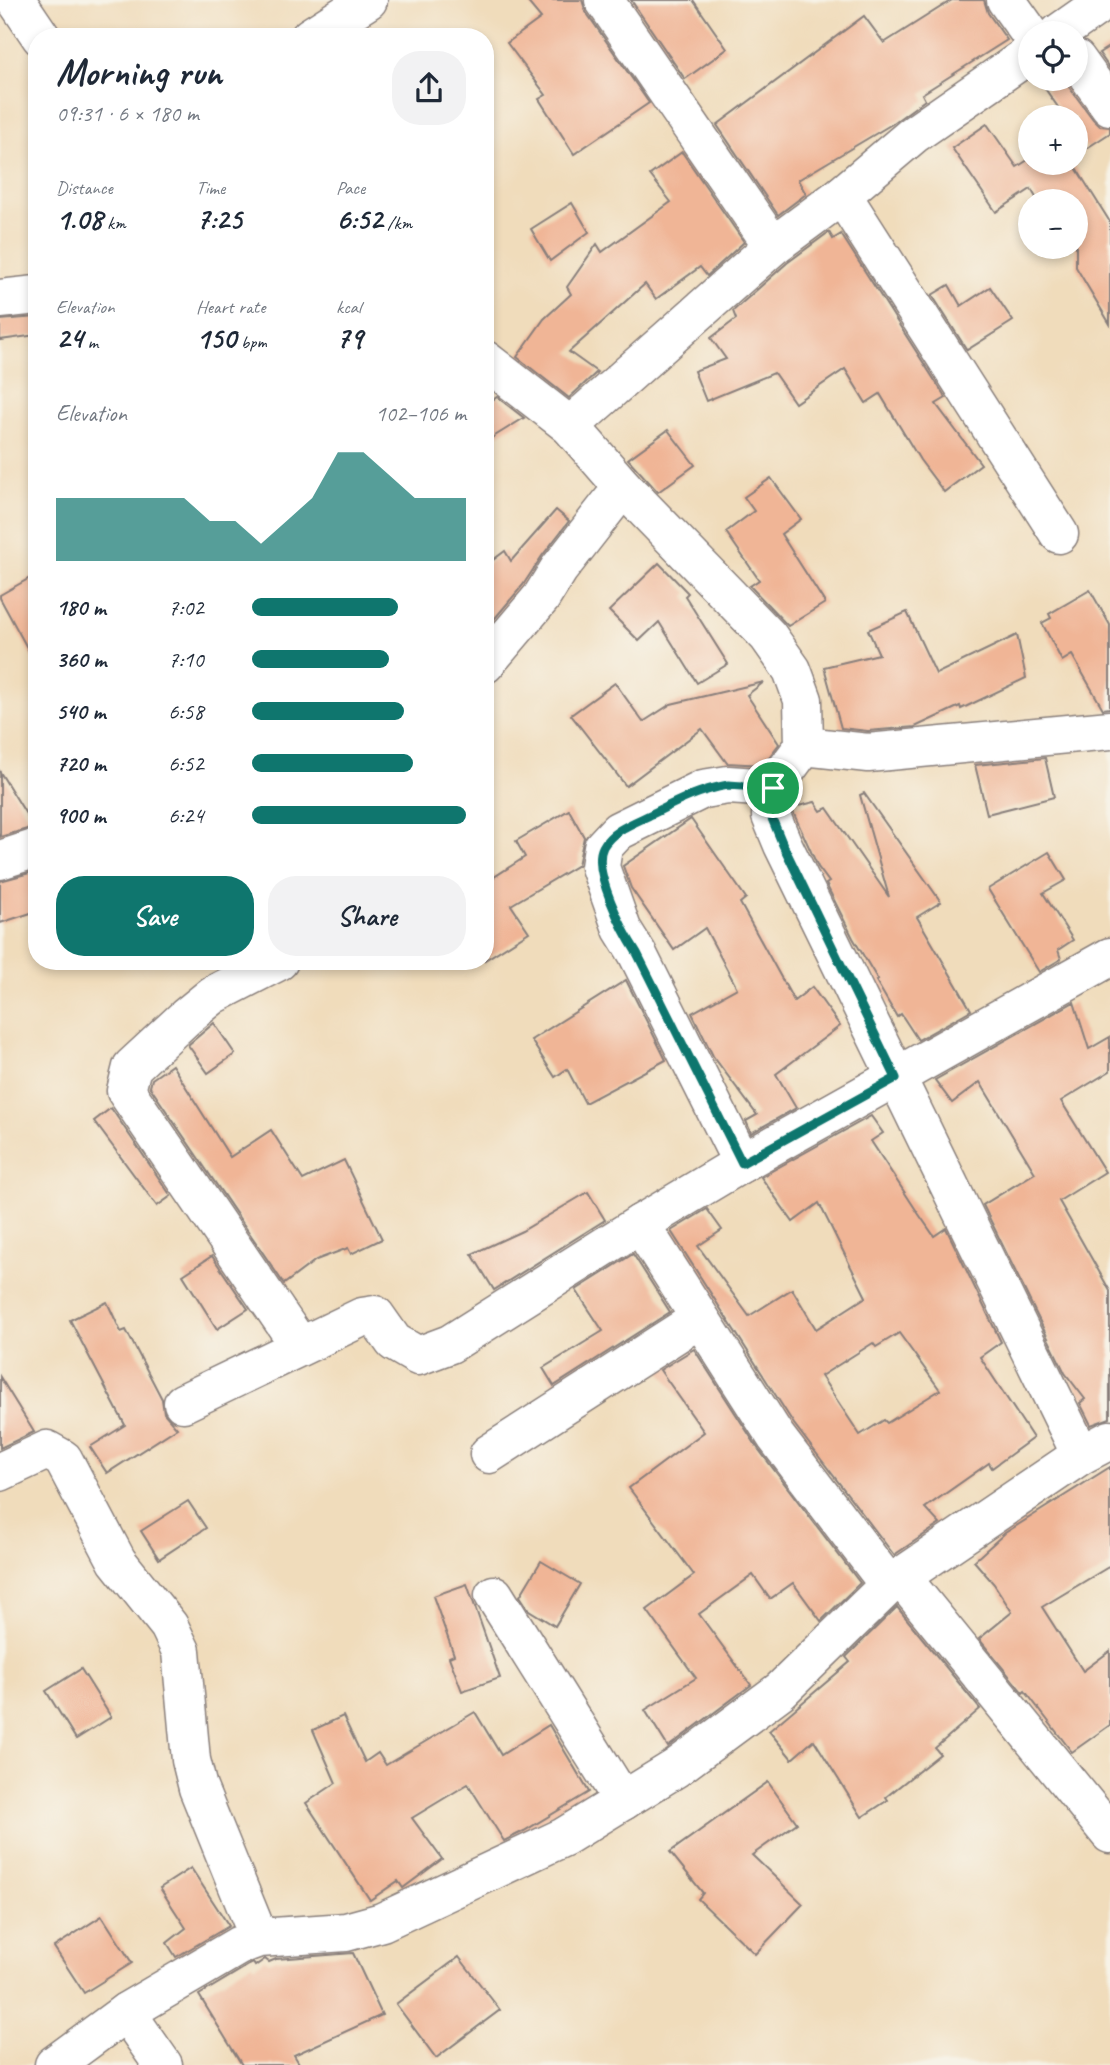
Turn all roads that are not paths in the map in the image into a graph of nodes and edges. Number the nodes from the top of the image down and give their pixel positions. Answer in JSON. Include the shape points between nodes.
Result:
{"nodes":[{"id":1,"x":16,"y":0,"type":"edge"},
{"id":2,"x":368,"y":0,"type":"edge"},
{"id":3,"x":604,"y":0,"type":"edge"},
{"id":4,"x":1006,"y":0,"type":"edge"},
{"id":5,"x":1106,"y":0,"type":"edge"},
{"id":6,"x":1021,"y":21,"type":"edge"},
{"id":7,"x":1076,"y":21,"type":"edge"},
{"id":8,"x":35,"y":28,"type":"edge"},
{"id":9,"x":324,"y":28,"type":"edge"},
{"id":10,"x":1018,"y":61,"type":"edge"},
{"id":11,"x":1088,"y":76,"type":"edge"},
{"id":12,"x":1110,"y":106,"type":"edge"},
{"id":13,"x":842,"y":195,"type":"junction"},
{"id":14,"x":772,"y":246,"type":"junction"},
{"id":15,"x":28,"y":296,"type":"edge"},
{"id":16,"x":0,"y":299,"type":"edge"},
{"id":17,"x":494,"y":367,"type":"edge"},
{"id":18,"x":570,"y":426,"type":"junction"},
{"id":19,"x":623,"y":487,"type":"junction"},
{"id":20,"x":1059,"y":534,"type":"dead end"},
{"id":21,"x":494,"y":653,"type":"edge"},
{"id":22,"x":1110,"y":730,"type":"edge"},
{"id":23,"x":804,"y":746,"type":"junction"},
{"id":24,"x":773,"y":788,"type":"junction"},
{"id":25,"x":28,"y":851,"type":"edge"},
{"id":26,"x":0,"y":860,"type":"edge"},
{"id":27,"x":1110,"y":957,"type":"edge"},
{"id":28,"x":261,"y":970,"type":"edge"},
{"id":29,"x":896,"y":1078,"type":"junction"},
{"id":30,"x":742,"y":1163,"type":"junction"},
{"id":31,"x":640,"y":1224,"type":"junction"},
{"id":32,"x":699,"y":1319,"type":"junction"},
{"id":33,"x":300,"y":1346,"type":"junction"},
{"id":34,"x":183,"y":1404,"type":"dead end"},
{"id":35,"x":1096,"y":1447,"type":"edge"},
{"id":36,"x":489,"y":1454,"type":"dead end"},
{"id":37,"x":0,"y":1472,"type":"edge"},
{"id":38,"x":895,"y":1581,"type":"junction"},
{"id":39,"x":494,"y":1595,"type":"dead end"},
{"id":40,"x":623,"y":1801,"type":"junction"},
{"id":41,"x":1110,"y":1834,"type":"edge"},
{"id":42,"x":258,"y":1938,"type":"junction"},
{"id":43,"x":126,"y":2012,"type":"junction"},
{"id":44,"x":54,"y":2065,"type":"edge"},
{"id":45,"x":163,"y":2065,"type":"edge"}],
"edges":[{"from":1,"to":8,"type":"street"},
{"from":2,"to":9,"type":"street"},
{"from":3,"to":14,"type":"street"},
{"from":4,"to":6,"type":"street"},
{"from":5,"to":7,"type":"street"},
{"from":10,"to":13,"type":"street","via":[[913,135]]},
{"from":11,"to":12,"type":"street"},
{"from":13,"to":14,"type":"street"},
{"from":13,"to":20,"type":"street"},
{"from":14,"to":18,"type":"street"},
{"from":15,"to":16,"type":"street"},
{"from":17,"to":18,"type":"street"},
{"from":18,"to":19,"type":"street"},
{"from":19,"to":21,"type":"street"},
{"from":19,"to":23,"type":"street","via":[[768,636],[792,670],[803,700]]},
{"from":22,"to":23,"type":"street","via":[[868,753]]},
{"from":23,"to":24,"type":"street"},
{"from":24,"to":29,"type":"street","via":[[771,816],[783,845]]},
{"from":24,"to":30,"type":"street","via":[[728,785],[703,789],[618,831],[603,847],[600,867],[622,929]]},
{"from":25,"to":26,"type":"street"},
{"from":27,"to":29,"type":"street"},
{"from":28,"to":33,"type":"street","via":[[213,995],[186,1017],[132,1067],[126,1091]]},
{"from":29,"to":30,"type":"street"},
{"from":29,"to":35,"type":"street"},
{"from":30,"to":31,"type":"street"},
{"from":31,"to":32,"type":"street"},
{"from":31,"to":33,"type":"street","via":[[450,1344],[418,1356],[394,1342],[375,1315]]},
{"from":32,"to":36,"type":"street"},
{"from":32,"to":38,"type":"street","via":[[775,1437]]},
{"from":33,"to":34,"type":"street"},
{"from":35,"to":38,"type":"street"},
{"from":37,"to":42,"type":"street","via":[[47,1450],[63,1459],[117,1561],[169,1626],[181,1651],[196,1779]]},
{"from":38,"to":40,"type":"street","via":[[780,1691]]},
{"from":38,"to":41,"type":"street"},
{"from":39,"to":40,"type":"street"},
{"from":40,"to":42,"type":"street","via":[[564,1837],[382,1922],[346,1931]]},
{"from":42,"to":43,"type":"street"},
{"from":43,"to":44,"type":"street"},
{"from":43,"to":45,"type":"street"}]}
